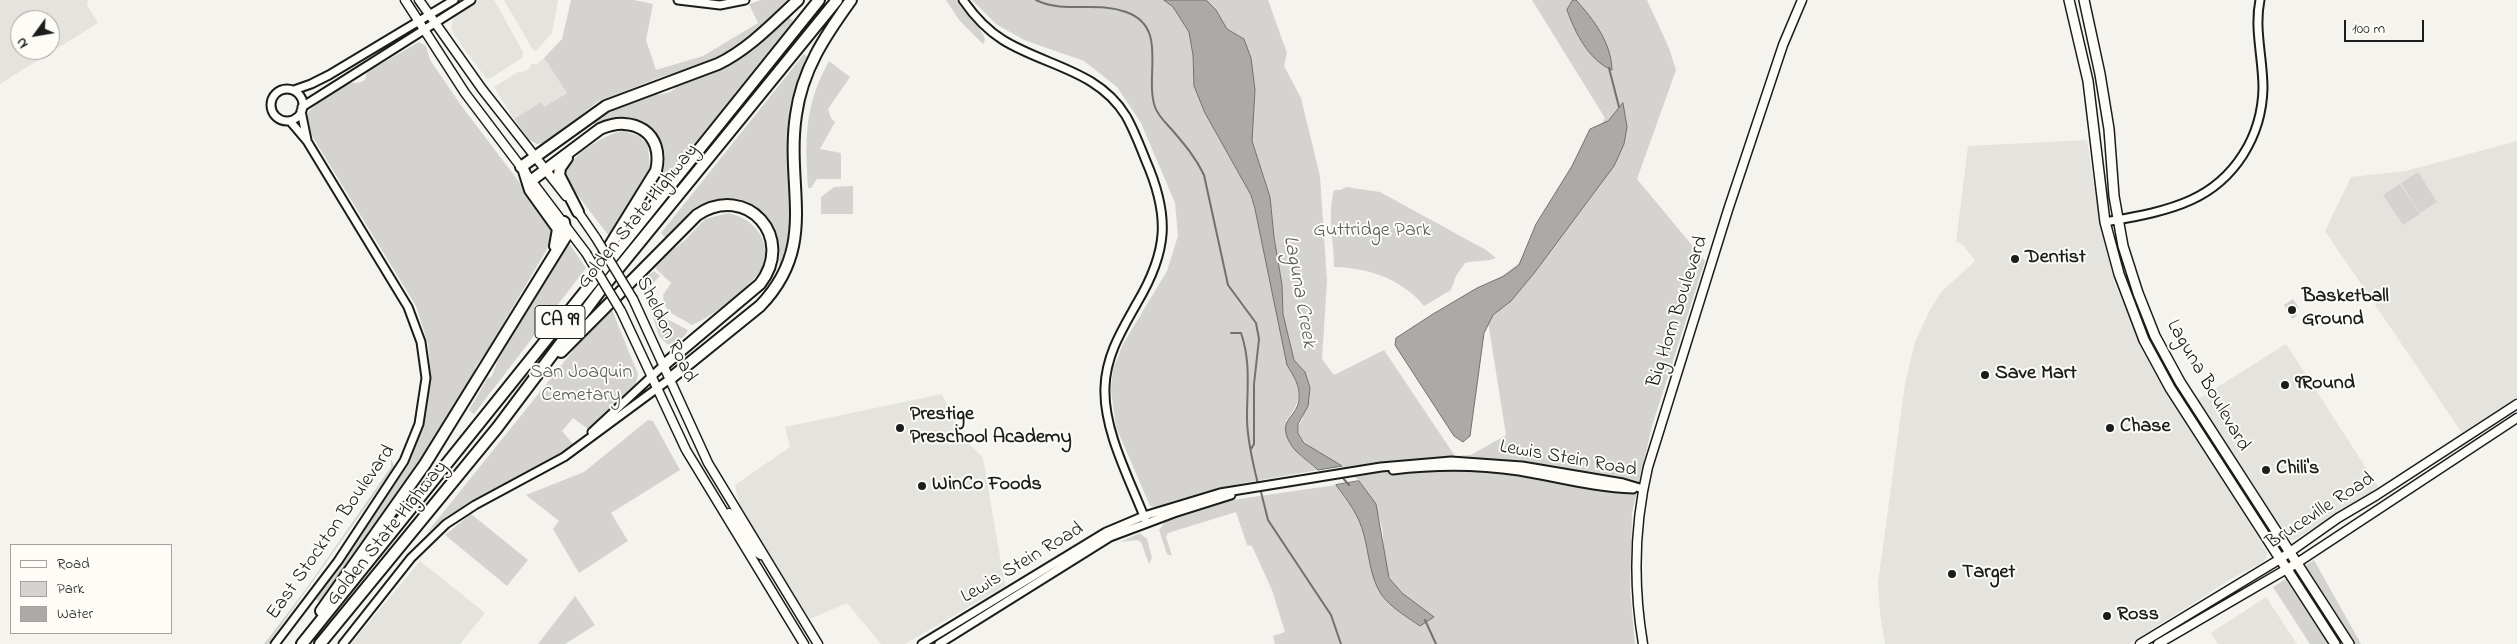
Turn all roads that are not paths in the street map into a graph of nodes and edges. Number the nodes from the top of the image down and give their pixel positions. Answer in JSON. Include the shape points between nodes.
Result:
{"nodes":[{"id":1,"x":405,"y":0,"type":"edge"},
{"id":2,"x":419,"y":0,"type":"edge"},
{"id":3,"x":454,"y":0,"type":"edge"},
{"id":4,"x":471,"y":0,"type":"edge"},
{"id":5,"x":678,"y":0,"type":"edge"},
{"id":6,"x":745,"y":0,"type":"edge"},
{"id":7,"x":798,"y":0,"type":"edge"},
{"id":8,"x":819,"y":0,"type":"edge"},
{"id":9,"x":837,"y":0,"type":"edge"},
{"id":10,"x":851,"y":0,"type":"edge"},
{"id":11,"x":964,"y":0,"type":"edge"},
{"id":12,"x":1802,"y":0,"type":"edge"},
{"id":13,"x":2069,"y":0,"type":"edge"},
{"id":14,"x":2084,"y":0,"type":"edge"},
{"id":15,"x":2260,"y":0,"type":"edge"},
{"id":16,"x":429,"y":15,"type":"junction"},
{"id":17,"x":418,"y":22,"type":"junction"},
{"id":18,"x":435,"y":23,"type":"junction"},
{"id":19,"x":424,"y":30,"type":"junction"},
{"id":20,"x":383,"y":43,"type":"junction"},
{"id":21,"x":341,"y":81,"type":"junction"},
{"id":22,"x":294,"y":90,"type":"junction"},
{"id":23,"x":302,"y":109,"type":"junction"},
{"id":24,"x":290,"y":121,"type":"junction"},
{"id":25,"x":307,"y":141,"type":"junction"},
{"id":26,"x":574,"y":150,"type":"junction"},
{"id":27,"x":536,"y":158,"type":"junction"},
{"id":28,"x":522,"y":169,"type":"junction"},
{"id":29,"x":546,"y":170,"type":"junction"},
{"id":30,"x":532,"y":180,"type":"junction"},
{"id":31,"x":578,"y":212,"type":"junction"},
{"id":32,"x":2119,"y":220,"type":"junction"},
{"id":33,"x":564,"y":222,"type":"junction"},
{"id":34,"x":2106,"y":222,"type":"junction"},
{"id":35,"x":552,"y":255,"type":"junction"},
{"id":36,"x":570,"y":309,"type":"junction"},
{"id":37,"x":2144,"y":340,"type":"junction"},
{"id":38,"x":550,"y":360,"type":"junction"},
{"id":39,"x":665,"y":364,"type":"junction"},
{"id":40,"x":651,"y":375,"type":"junction"},
{"id":41,"x":671,"y":378,"type":"junction"},
{"id":42,"x":657,"y":388,"type":"junction"},
{"id":43,"x":2192,"y":400,"type":"junction"},
{"id":44,"x":2517,"y":404,"type":"edge"},
{"id":45,"x":2517,"y":418,"type":"edge"},
{"id":46,"x":583,"y":442,"type":"junction"},
{"id":47,"x":703,"y":478,"type":"junction"},
{"id":48,"x":1643,"y":489,"type":"junction"},
{"id":49,"x":1235,"y":492,"type":"junction"},
{"id":50,"x":1144,"y":516,"type":"junction"},
{"id":51,"x":1147,"y":523,"type":"junction"},
{"id":52,"x":2290,"y":552,"type":"junction"},
{"id":53,"x":763,"y":556,"type":"junction"},
{"id":54,"x":2280,"y":559,"type":"junction"},
{"id":55,"x":2297,"y":563,"type":"junction"},
{"id":56,"x":2287,"y":569,"type":"junction"},
{"id":57,"x":998,"y":598,"type":"junction"},
{"id":58,"x":950,"y":628,"type":"junction"},
{"id":59,"x":958,"y":632,"type":"junction"},
{"id":60,"x":275,"y":644,"type":"edge"},
{"id":61,"x":298,"y":644,"type":"edge"},
{"id":62,"x":302,"y":644,"type":"edge"},
{"id":63,"x":320,"y":644,"type":"edge"},
{"id":64,"x":343,"y":644,"type":"edge"},
{"id":65,"x":804,"y":644,"type":"edge"},
{"id":66,"x":818,"y":644,"type":"edge"},
{"id":67,"x":922,"y":644,"type":"edge"},
{"id":68,"x":933,"y":644,"type":"edge"},
{"id":69,"x":939,"y":644,"type":"edge"},
{"id":70,"x":1643,"y":644,"type":"edge"},
{"id":71,"x":2140,"y":644,"type":"edge"},
{"id":72,"x":2158,"y":644,"type":"edge"},
{"id":73,"x":2335,"y":644,"type":"edge"},
{"id":74,"x":2349,"y":644,"type":"edge"}],
"edges":[{"from":1,"to":17,"type":"main road","name":"Sheldon Road"},
{"from":2,"to":16,"type":"main road","name":"Sheldon Road"},
{"from":3,"to":16,"type":"street"},
{"from":4,"to":18,"type":"street"},
{"from":5,"to":6,"type":"street","via":[[720,5]]},
{"from":7,"to":27,"type":"highway","via":[[735,55],[606,106]]},
{"from":8,"to":36,"type":"highway","name":"Golden State Highway","number":"CA 99"},
{"from":9,"to":38,"type":"highway","name":"Golden State Highway","number":"CA 99","via":[[600,291]]},
{"from":10,"to":41,"type":"highway","via":[[817,51],[798,101],[794,137],[796,239],[788,268],[760,306]]},
{"from":11,"to":50,"type":"street","via":[[978,19],[1004,40],[1075,71],[1107,93],[1132,127],[1157,186],[1164,225],[1159,259],[1150,283],[1112,349],[1105,387],[1105,406],[1111,431]]},
{"from":12,"to":48,"type":"main road","name":"Big Horn Boulevard","via":[[1783,45],[1728,210],[1654,442]]},
{"from":13,"to":34,"type":"main road","name":"Laguna Boulevard","via":[[2088,80]]},
{"from":14,"to":32,"type":"main road","name":"Laguna Boulevard","via":[[2102,84]]},
{"from":15,"to":32,"type":"street","via":[[2258,26],[2262,101],[2254,134],[2246,150],[2228,174],[2202,194],[2172,207]]},
{"from":16,"to":17,"type":"street"},
{"from":16,"to":18,"type":"main road","name":"Sheldon Road"},
{"from":17,"to":19,"type":"main road","name":"Sheldon Road"},
{"from":17,"to":20,"type":"street"},
{"from":18,"to":19,"type":"street"},
{"from":18,"to":27,"type":"main road","name":"Sheldon Road"},
{"from":19,"to":21,"type":"street"},
{"from":19,"to":28,"type":"main road","name":"Sheldon Road","via":[[465,93]]},
{"from":20,"to":21,"type":"street","via":[[374,53],[343,72]]},
{"from":20,"to":22,"type":"street","via":[[317,81]]},
{"from":21,"to":23,"type":"street"},
{"from":22,"to":23,"type":"street","via":[[300,95]]},
{"from":22,"to":24,"type":"street","via":[[278,91],[270,104],[276,117]]},
{"from":23,"to":24,"type":"street"},
{"from":23,"to":25,"type":"street","name":"East Stockton Boulevard"},
{"from":24,"to":25,"type":"street","name":"East Stockton Boulevard"},
{"from":25,"to":60,"type":"street","name":"East Stockton Boulevard","via":[[408,307],[421,342],[426,378],[419,424],[404,461],[338,561]]},
{"from":26,"to":29,"type":"highway"},
{"from":26,"to":31,"type":"highway","via":[[560,168],[559,175]]},
{"from":26,"to":36,"type":"highway","via":[[608,125],[634,125],[648,133],[658,164]]},
{"from":27,"to":28,"type":"highway"},
{"from":27,"to":29,"type":"main road","name":"Sheldon Road"},
{"from":28,"to":30,"type":"main road","name":"Sheldon Road"},
{"from":28,"to":35,"type":"highway","via":[[530,190],[558,229]]},
{"from":29,"to":30,"type":"highway"},
{"from":29,"to":31,"type":"main road","name":"Sheldon Road"},
{"from":30,"to":33,"type":"main road","name":"Sheldon Road"},
{"from":31,"to":39,"type":"main road","name":"Sheldon Road","bridge":true,"via":[[633,299]]},
{"from":32,"to":34,"type":"street"},
{"from":32,"to":43,"type":"main road","name":"Laguna Boulevard","via":[[2132,275],[2155,336]]},
{"from":33,"to":35,"type":"highway","via":[[566,236]]},
{"from":33,"to":40,"type":"main road","name":"Sheldon Road","bridge":true,"via":[[621,311]]},
{"from":34,"to":37,"type":"main road","name":"Laguna Boulevard","via":[[2119,274]]},
{"from":35,"to":61,"type":"highway","via":[[425,464]]},
{"from":36,"to":62,"type":"highway","name":"Golden State Highway","number":"CA 99"},
{"from":37,"to":43,"type":"main road","via":[[2153,344],[2184,397]]},
{"from":37,"to":54,"type":"main road","name":"Laguna Boulevard","via":[[2170,388]]},
{"from":38,"to":39,"type":"highway","via":[[572,343],[697,215],[724,204],[749,210],[763,222],[771,237],[773,254],[770,270],[760,284]]},
{"from":38,"to":63,"type":"highway","name":"Golden State Highway","number":"CA 99"},
{"from":39,"to":40,"type":"street"},
{"from":39,"to":41,"type":"main road","name":"Sheldon Road"},
{"from":40,"to":42,"type":"main road","name":"Sheldon Road"},
{"from":40,"to":46,"type":"street"},
{"from":41,"to":42,"type":"street"},
{"from":41,"to":53,"type":"main road","name":"Sheldon Road","via":[[708,463]]},
{"from":42,"to":46,"type":"street"},
{"from":42,"to":47,"type":"main road","name":"Sheldon Road"},
{"from":43,"to":52,"type":"main road","name":"Laguna Boulevard"},
{"from":44,"to":52,"type":"main road","name":"Bruceville Road","via":[[2336,519]]},
{"from":45,"to":55,"type":"main road","name":"Bruceville Road"},
{"from":46,"to":64,"type":"street","via":[[564,457],[468,509],[436,533],[411,558]]},
{"from":47,"to":53,"type":"main road","via":[[714,487],[753,550]]},
{"from":47,"to":65,"type":"main road","name":"Sheldon Road"},
{"from":48,"to":49,"type":"street","name":"Lewis Stein Road","via":[[1622,489],[1516,471],[1444,467],[1369,472]]},
{"from":48,"to":70,"type":"main road","name":"Big Horn Boulevard","via":[[1636,553]]},
{"from":49,"to":50,"type":"street","name":"Lewis Stein Road"},
{"from":49,"to":51,"type":"street","name":"Lewis Stein Road"},
{"from":50,"to":51,"type":"street"},
{"from":50,"to":57,"type":"street","name":"Lewis Stein Road","via":[[1106,532]]},
{"from":51,"to":59,"type":"street","name":"Lewis Stein Road","via":[[1110,538]]},
{"from":52,"to":54,"type":"main road","name":"Bruceville Road"},
{"from":52,"to":55,"type":"main road","name":"Laguna Boulevard"},
{"from":53,"to":66,"type":"main road","name":"Sheldon Road"},
{"from":54,"to":56,"type":"main road","name":"Laguna Boulevard"},
{"from":54,"to":71,"type":"main road","name":"Bruceville Road"},
{"from":55,"to":56,"type":"main road","name":"Bruceville Road"},
{"from":55,"to":74,"type":"main road","name":"Laguna Boulevard"},
{"from":56,"to":72,"type":"main road","name":"Bruceville Road"},
{"from":56,"to":73,"type":"main road","name":"Laguna Boulevard"},
{"from":57,"to":58,"type":"street","name":"Lewis Stein Road"},
{"from":57,"to":59,"type":"street","via":[[993,607]]},
{"from":58,"to":67,"type":"street","name":"Lewis Stein Road"},
{"from":58,"to":68,"type":"street","via":[[946,636]]},
{"from":59,"to":69,"type":"street","name":"Lewis Stein Road"}]}
